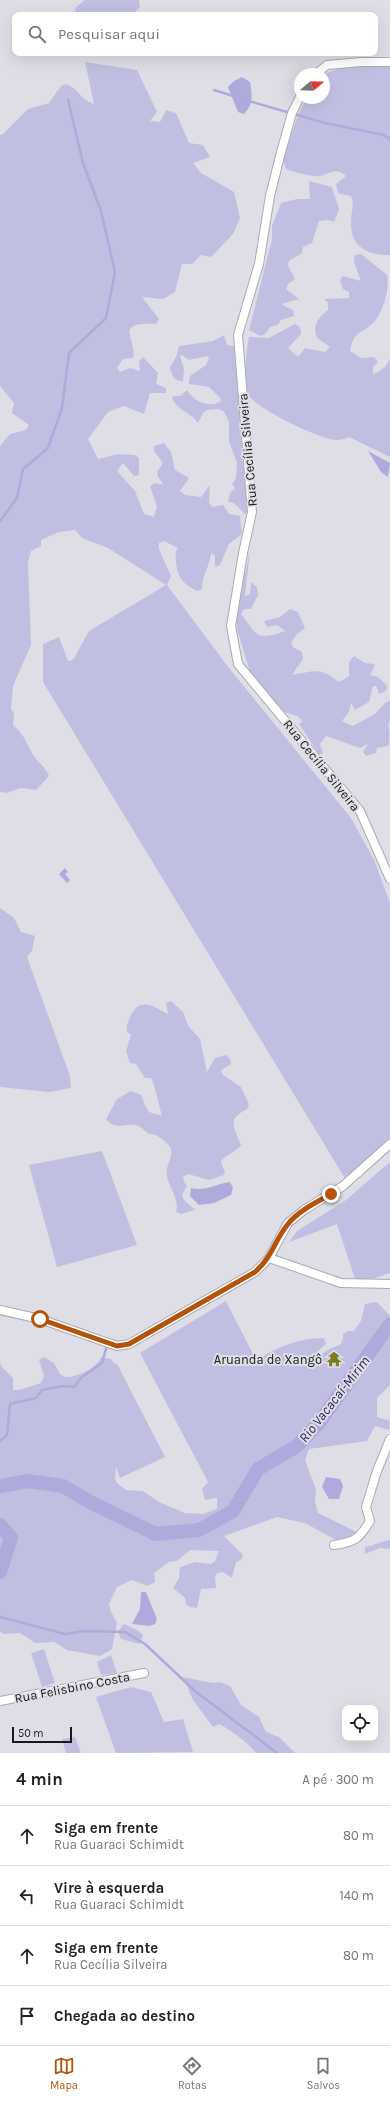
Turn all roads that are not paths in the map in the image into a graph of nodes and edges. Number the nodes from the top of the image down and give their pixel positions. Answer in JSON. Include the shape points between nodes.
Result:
{"nodes":[{"id":1,"x":390,"y":62,"type":"edge"},
{"id":2,"x":323,"y":68,"type":"edge"},
{"id":3,"x":296,"y":104,"type":"edge"},
{"id":4,"x":390,"y":879,"type":"edge"},
{"id":5,"x":390,"y":1144,"type":"edge"},
{"id":6,"x":269,"y":1258,"type":"junction"},
{"id":7,"x":390,"y":1284,"type":"edge"},
{"id":8,"x":0,"y":1310,"type":"edge"},
{"id":9,"x":390,"y":1439,"type":"edge"},
{"id":10,"x":334,"y":1545,"type":"dead end"},
{"id":11,"x":144,"y":1673,"type":"dead end"},
{"id":12,"x":0,"y":1701,"type":"edge"}],
"edges":[{"from":1,"to":2,"type":"street","via":[[327,65]]},
{"from":3,"to":4,"type":"street","name":"Rua Cecília Silveira","via":[[278,163],[266,215],[259,264],[238,335],[252,512],[231,626],[238,664],[360,811]]},
{"from":5,"to":6,"type":"street","via":[[343,1186],[288,1223]]},
{"from":6,"to":7,"type":"street","via":[[341,1283]]},
{"from":6,"to":8,"type":"street","via":[[255,1272],[129,1344],[117,1346],[40,1319]]},
{"from":9,"to":10,"type":"street","via":[[366,1507],[370,1521],[361,1535],[352,1542]]},
{"from":11,"to":12,"type":"street","name":"Rua Felisbino Costa"}]}
